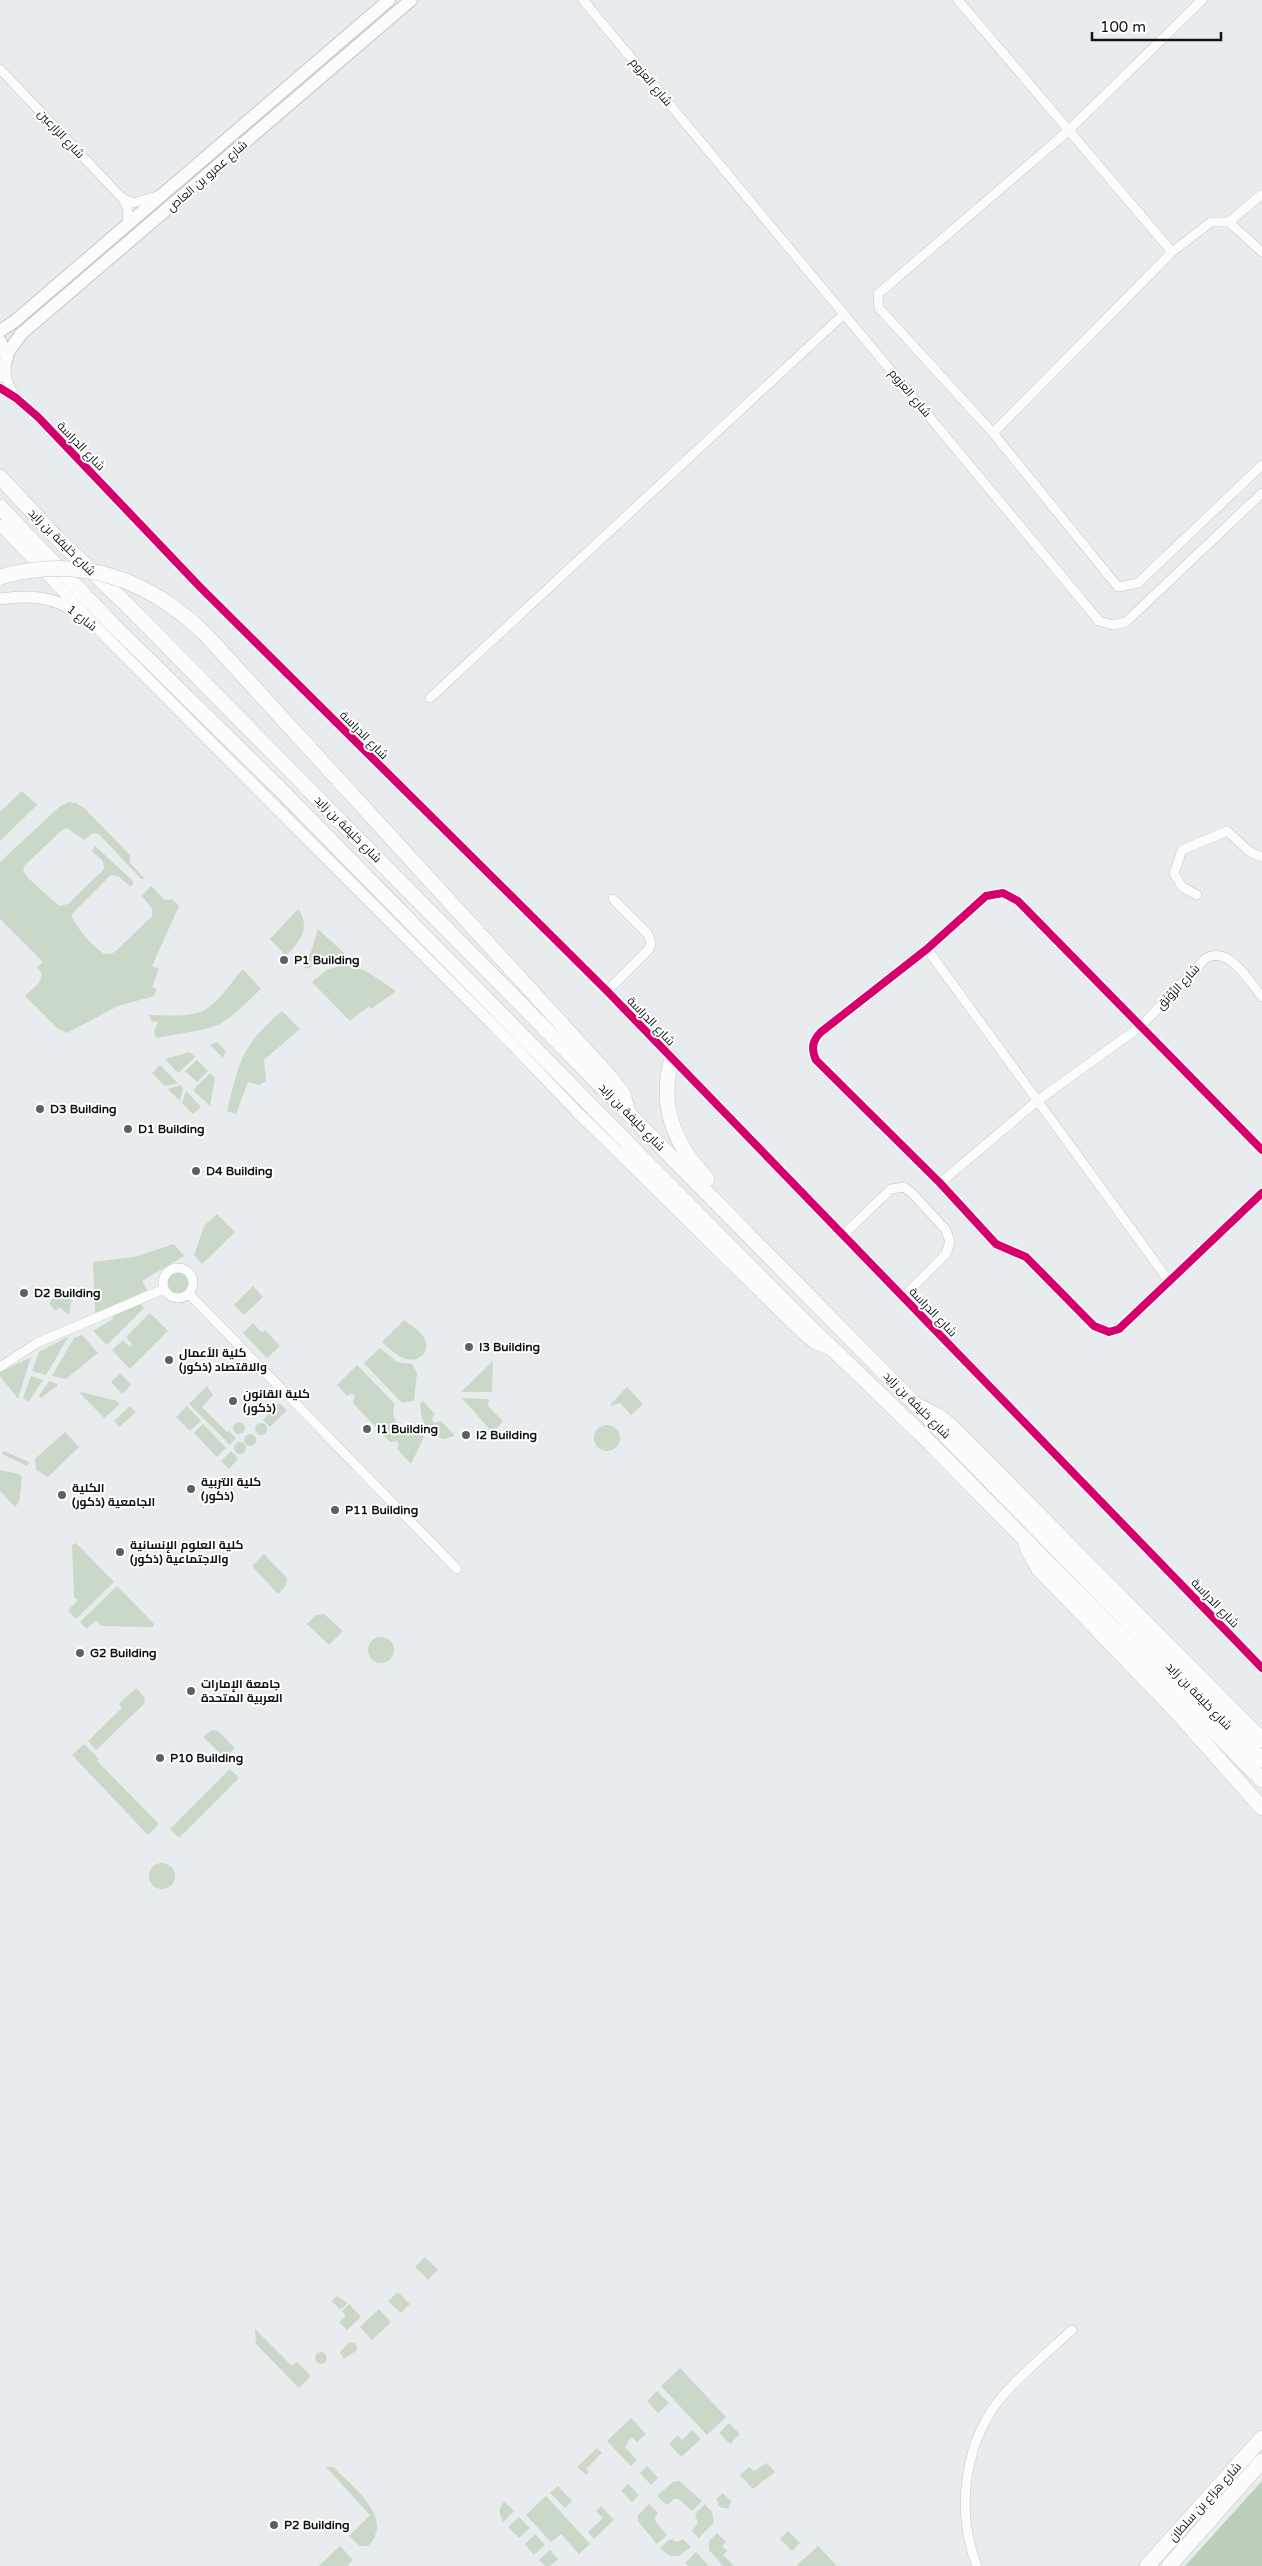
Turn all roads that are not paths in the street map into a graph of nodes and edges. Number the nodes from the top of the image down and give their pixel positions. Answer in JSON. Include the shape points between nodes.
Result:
{"nodes":[{"id":1,"x":390,"y":0,"type":"edge"},
{"id":2,"x":412,"y":0,"type":"edge"},
{"id":3,"x":583,"y":0,"type":"edge"},
{"id":4,"x":958,"y":0,"type":"edge"},
{"id":5,"x":1202,"y":0,"type":"edge"},
{"id":6,"x":0,"y":69,"type":"edge"},
{"id":7,"x":1068,"y":131,"type":"junction"},
{"id":8,"x":163,"y":194,"type":"junction"},
{"id":9,"x":1262,"y":194,"type":"edge"},
{"id":10,"x":122,"y":198,"type":"junction"},
{"id":11,"x":1230,"y":222,"type":"junction"},
{"id":12,"x":127,"y":226,"type":"junction"},
{"id":13,"x":1172,"y":252,"type":"junction"},
{"id":14,"x":1262,"y":252,"type":"edge"},
{"id":15,"x":844,"y":314,"type":"junction"},
{"id":16,"x":0,"y":331,"type":"edge"},
{"id":17,"x":0,"y":342,"type":"edge"},
{"id":18,"x":4,"y":366,"type":"edge"},
{"id":19,"x":0,"y":388,"type":"edge"},
{"id":20,"x":16,"y":398,"type":"junction"},
{"id":21,"x":993,"y":433,"type":"junction"},
{"id":22,"x":1262,"y":465,"type":"edge"},
{"id":23,"x":2,"y":476,"type":"edge"},
{"id":24,"x":1262,"y":493,"type":"edge"},
{"id":25,"x":0,"y":507,"type":"edge"},
{"id":26,"x":0,"y":525,"type":"edge"},
{"id":27,"x":0,"y":577,"type":"edge"},
{"id":28,"x":0,"y":599,"type":"edge"},
{"id":29,"x":105,"y":636,"type":"junction"},
{"id":30,"x":430,"y":698,"type":"dead end"},
{"id":31,"x":1262,"y":857,"type":"edge"},
{"id":32,"x":1197,"y":895,"type":"dead end"},
{"id":33,"x":613,"y":899,"type":"dead end"},
{"id":34,"x":927,"y":949,"type":"junction"},
{"id":35,"x":607,"y":991,"type":"junction"},
{"id":36,"x":1262,"y":997,"type":"edge"},
{"id":37,"x":1141,"y":1026,"type":"junction"},
{"id":38,"x":672,"y":1059,"type":"junction"},
{"id":39,"x":1037,"y":1101,"type":"junction"},
{"id":40,"x":628,"y":1112,"type":"junction"},
{"id":41,"x":1262,"y":1150,"type":"edge"},
{"id":42,"x":940,"y":1183,"type":"junction"},
{"id":43,"x":1262,"y":1193,"type":"edge"},
{"id":44,"x":740,"y":1228,"type":"junction"},
{"id":45,"x":843,"y":1235,"type":"junction"},
{"id":46,"x":1169,"y":1280,"type":"junction"},
{"id":47,"x":164,"y":1289,"type":"junction"},
{"id":48,"x":189,"y":1294,"type":"junction"},
{"id":49,"x":903,"y":1297,"type":"junction"},
{"id":50,"x":834,"y":1351,"type":"junction"},
{"id":51,"x":0,"y":1367,"type":"edge"},
{"id":52,"x":917,"y":1406,"type":"junction"},
{"id":53,"x":1025,"y":1539,"type":"junction"},
{"id":54,"x":457,"y":1568,"type":"dead end"},
{"id":55,"x":1262,"y":1668,"type":"edge"},
{"id":56,"x":1262,"y":1740,"type":"edge"},
{"id":57,"x":1262,"y":1760,"type":"edge"},
{"id":58,"x":1262,"y":1780,"type":"edge"},
{"id":59,"x":1262,"y":1808,"type":"edge"},
{"id":60,"x":1072,"y":2330,"type":"dead end"},
{"id":61,"x":1262,"y":2438,"type":"edge"},
{"id":62,"x":1262,"y":2461,"type":"edge"},
{"id":63,"x":977,"y":2566,"type":"edge"},
{"id":64,"x":1147,"y":2566,"type":"edge"},
{"id":65,"x":1169,"y":2566,"type":"edge"}],
"edges":[{"from":1,"to":8,"type":"main road","name":"شارع عمرو بن العاص"},
{"from":2,"to":18,"type":"main road","name":"شارع عمرو بن العاص","via":[[21,334]]},
{"from":3,"to":15,"type":"street","name":"شارع العزوم"},
{"from":4,"to":7,"type":"street"},
{"from":5,"to":7,"type":"street"},
{"from":6,"to":10,"type":"street","name":"شارع الزارعين"},
{"from":7,"to":13,"type":"street"},
{"from":7,"to":21,"type":"street","via":[[878,294],[879,308]]},
{"from":8,"to":10,"type":"street","via":[[136,203]]},
{"from":8,"to":12,"type":"main road","name":"شارع عمرو بن العاص"},
{"from":9,"to":11,"type":"street"},
{"from":10,"to":12,"type":"street","via":[[128,210]]},
{"from":11,"to":13,"type":"street","via":[[1211,222]]},
{"from":11,"to":14,"type":"street"},
{"from":12,"to":16,"type":"main road","name":"شارع عمرو بن العاص"},
{"from":13,"to":21,"type":"street"},
{"from":15,"to":24,"type":"street","name":"شارع العزوم","via":[[1095,616],[1106,624],[1126,622]]},
{"from":15,"to":30,"type":"street"},
{"from":17,"to":18,"type":"main road"},
{"from":18,"to":20,"type":"street"},
{"from":19,"to":20,"type":"street"},
{"from":20,"to":35,"type":"street","name":"شارع الدراسة","via":[[200,587]]},
{"from":21,"to":22,"type":"street","via":[[1118,587],[1138,583]]},
{"from":23,"to":40,"type":"main road","name":"شارع خليفة بن زايد","via":[[54,536],[127,605]]},
{"from":25,"to":50,"type":"main road","name":"شارع خليفة بن زايد","via":[[113,625],[284,792]]},
{"from":26,"to":29,"type":"street"},
{"from":27,"to":40,"type":"main road","bridge":true,"via":[[50,567],[100,573],[159,596],[191,620],[610,1077],[623,1094]]},
{"from":28,"to":29,"type":"street","name":"شارع 1","via":[[26,597],[60,602]]},
{"from":29,"to":50,"type":"street","via":[[637,1172],[808,1339]]},
{"from":31,"to":32,"type":"street","via":[[1250,852],[1227,831],[1182,850],[1174,873],[1182,886]]},
{"from":33,"to":35,"type":"street","via":[[648,934],[651,942],[649,949]]},
{"from":34,"to":37,"type":"street","via":[[986,896],[997,892],[1008,894]]},
{"from":34,"to":39,"type":"street"},
{"from":34,"to":42,"type":"street","via":[[821,1032],[812,1048],[816,1060]]},
{"from":35,"to":38,"type":"street","name":"شارع الدراسة"},
{"from":36,"to":37,"type":"street","name":"شارع الرَّوْنَق","via":[[1229,959],[1220,955],[1210,956]]},
{"from":37,"to":39,"type":"street"},
{"from":37,"to":41,"type":"street"},
{"from":38,"to":44,"type":"main road","via":[[668,1072],[668,1103],[680,1146],[738,1213]]},
{"from":38,"to":45,"type":"street","name":"شارع الدراسة"},
{"from":39,"to":42,"type":"street"},
{"from":39,"to":46,"type":"street"},
{"from":40,"to":44,"type":"main road","name":"شارع خليفة بن زايد"},
{"from":42,"to":46,"type":"street","via":[[997,1246],[1023,1255],[1094,1326],[1103,1331],[1119,1329]]},
{"from":43,"to":46,"type":"street"},
{"from":44,"to":52,"type":"main road","name":"شارع خليفة بن زايد"},
{"from":45,"to":49,"type":"street","name":"شارع الدراسة"},
{"from":45,"to":49,"type":"street","name":"شارع الدراسة","via":[[890,1189],[904,1187],[912,1192],[946,1230],[950,1242],[946,1254]]},
{"from":47,"to":48,"type":"street","via":[[173,1297]]},
{"from":47,"to":48,"type":"street","via":[[167,1273],[174,1268],[182,1268],[193,1279]]},
{"from":47,"to":51,"type":"street","via":[[37,1343]]},
{"from":48,"to":54,"type":"street"},
{"from":49,"to":55,"type":"street","name":"شارع الدراسة"},
{"from":50,"to":53,"type":"main road","name":"شارع خليفة بن زايد"},
{"from":52,"to":56,"type":"main road","via":[[951,1426]]},
{"from":52,"to":57,"type":"main road","name":"شارع خليفة بن زايد"},
{"from":53,"to":58,"type":"main road","name":"شارع خليفة بن زايد"},
{"from":53,"to":59,"type":"main road","via":[[1039,1569],[1176,1711]]},
{"from":60,"to":63,"type":"street","via":[[1005,2393],[978,2437],[969,2465],[965,2499],[968,2534]]},
{"from":61,"to":64,"type":"main road","name":"شارع هزاع بن سلطان"},
{"from":62,"to":65,"type":"main road","name":"شارع هزاع بن سلطان"}]}
